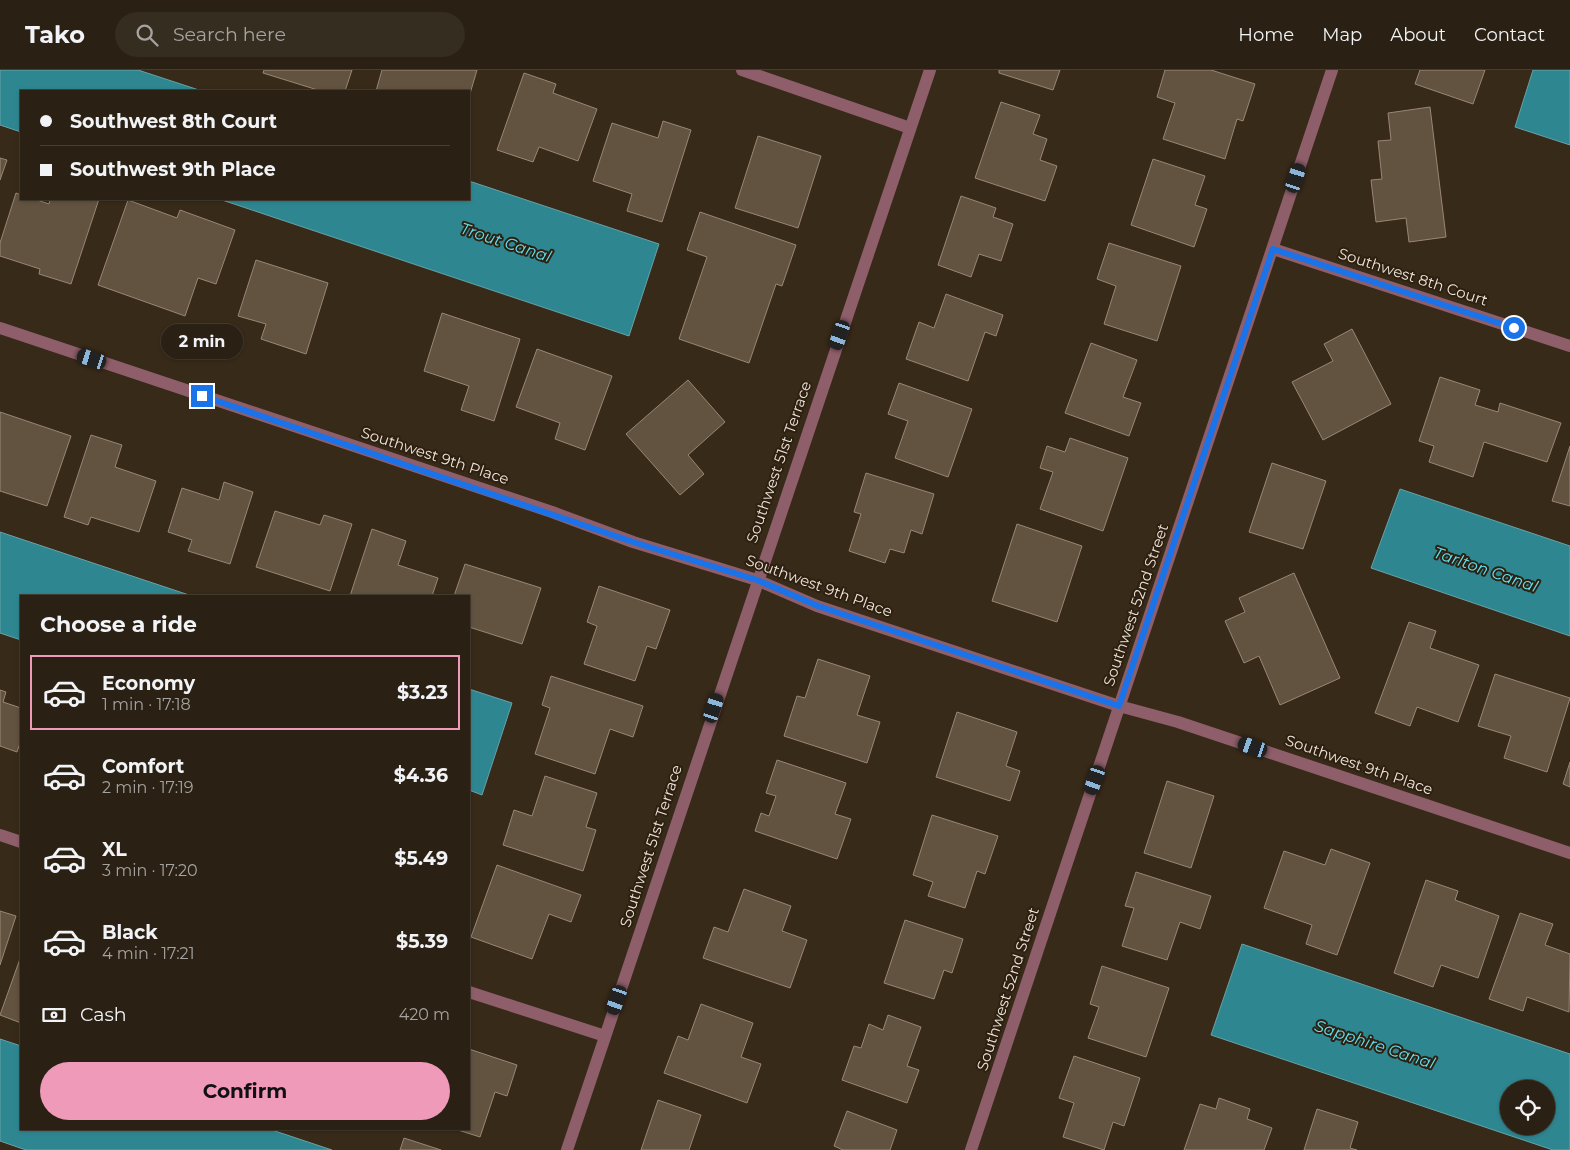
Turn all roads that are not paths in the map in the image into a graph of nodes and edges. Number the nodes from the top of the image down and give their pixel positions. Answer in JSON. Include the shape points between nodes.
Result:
{"nodes":[{"id":1,"x":742,"y":70,"type":"edge"},
{"id":2,"x":930,"y":70,"type":"edge"},
{"id":3,"x":1332,"y":70,"type":"edge"},
{"id":4,"x":910,"y":128,"type":"junction"},
{"id":5,"x":1273,"y":249,"type":"junction"},
{"id":6,"x":0,"y":328,"type":"edge"},
{"id":7,"x":1570,"y":346,"type":"edge"},
{"id":8,"x":757,"y":580,"type":"junction"},
{"id":9,"x":1119,"y":706,"type":"junction"},
{"id":10,"x":0,"y":835,"type":"edge"},
{"id":11,"x":20,"y":842,"type":"edge"},
{"id":12,"x":1570,"y":853,"type":"edge"},
{"id":13,"x":470,"y":992,"type":"edge"},
{"id":14,"x":605,"y":1036,"type":"junction"},
{"id":15,"x":567,"y":1150,"type":"edge"},
{"id":16,"x":971,"y":1150,"type":"edge"}],
"edges":[{"from":1,"to":4,"type":"street"},
{"from":2,"to":4,"type":"street","name":"Southwest 51st Terrace"},
{"from":3,"to":5,"type":"street","name":"Southwest 52nd Street"},
{"from":4,"to":8,"type":"street","name":"Southwest 51st Terrace"},
{"from":5,"to":7,"type":"street","name":"Southwest 8th Court"},
{"from":5,"to":9,"type":"street","name":"Southwest 52nd Street"},
{"from":6,"to":8,"type":"street","name":"Southwest 9th Place","via":[[633,542]]},
{"from":8,"to":9,"type":"street","name":"Southwest 9th Place","via":[[818,606]]},
{"from":8,"to":14,"type":"street","name":"Southwest 51st Terrace"},
{"from":9,"to":12,"type":"street","name":"Southwest 9th Place","via":[[1178,722]]},
{"from":9,"to":16,"type":"street","name":"Southwest 52nd Street"},
{"from":10,"to":11,"type":"street"},
{"from":13,"to":14,"type":"street"},
{"from":14,"to":15,"type":"street","name":"Southwest 51st Terrace"}]}
